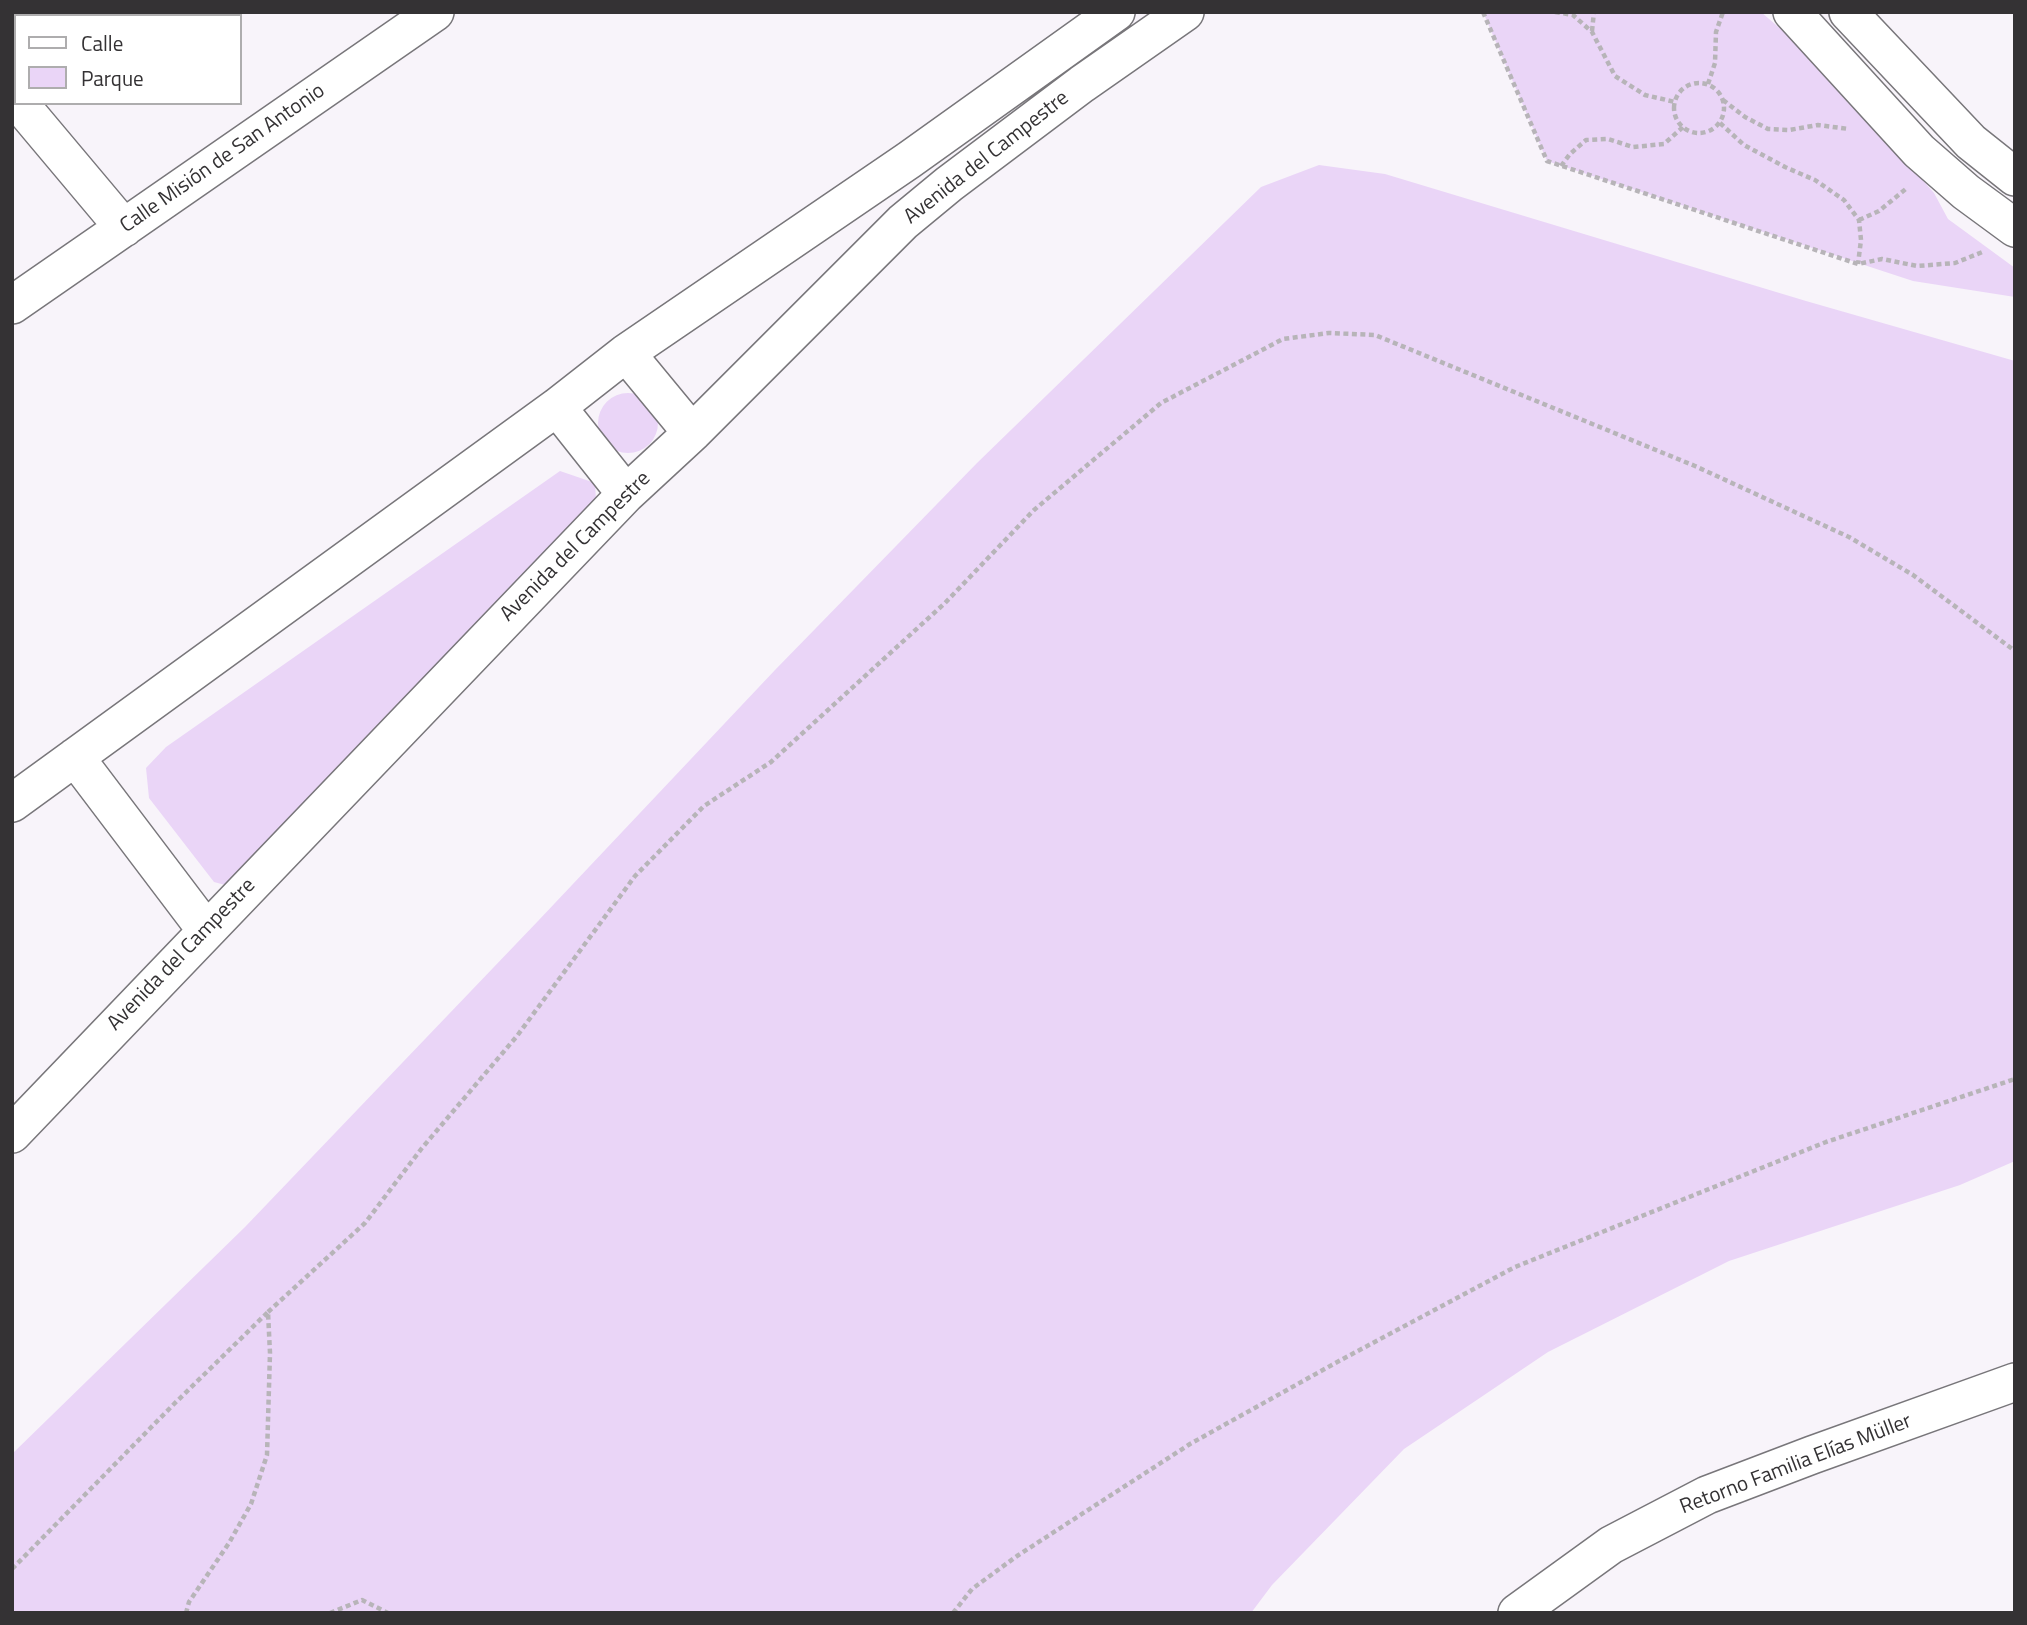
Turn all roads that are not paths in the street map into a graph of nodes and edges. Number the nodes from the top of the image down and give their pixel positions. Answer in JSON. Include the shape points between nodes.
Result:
{"nodes":[{"id":1,"x":435,"y":12,"type":"edge"},
{"id":2,"x":1116,"y":12,"type":"edge"},
{"id":3,"x":1185,"y":12,"type":"edge"},
{"id":4,"x":1848,"y":12,"type":"edge"},
{"id":5,"x":1804,"y":16,"type":"edge"},
{"id":6,"x":20,"y":105,"type":"edge"},
{"id":7,"x":2015,"y":177,"type":"edge"},
{"id":8,"x":124,"y":228,"type":"junction"},
{"id":9,"x":2002,"y":238,"type":"edge"},
{"id":10,"x":12,"y":305,"type":"edge"},
{"id":11,"x":626,"y":353,"type":"junction"},
{"id":12,"x":557,"y":407,"type":"junction"},
{"id":13,"x":692,"y":433,"type":"junction"},
{"id":14,"x":626,"y":494,"type":"junction"},
{"id":15,"x":75,"y":757,"type":"junction"},
{"id":16,"x":12,"y":803,"type":"edge"},
{"id":17,"x":206,"y":930,"type":"junction"},
{"id":18,"x":12,"y":1134,"type":"edge"},
{"id":19,"x":2015,"y":1382,"type":"edge"},
{"id":20,"x":1517,"y":1613,"type":"edge"}],
"edges":[{"from":1,"to":8,"type":"street","name":"Calle Misión de San Antonio"},
{"from":2,"to":11,"type":"street","name":"Avenida del Campestre"},
{"from":3,"to":13,"type":"street","name":"Avenida del Campestre","via":[[1082,84],[903,222]]},
{"from":4,"to":7,"type":"street","via":[[1971,142]]},
{"from":5,"to":9,"type":"street","via":[[1919,151],[1966,192]]},
{"from":6,"to":8,"type":"street"},
{"from":8,"to":10,"type":"street","name":"Calle Misión de San Antonio"},
{"from":11,"to":12,"type":"street","name":"Avenida del Campestre"},
{"from":11,"to":13,"type":"street"},
{"from":12,"to":14,"type":"street"},
{"from":12,"to":15,"type":"street","name":"Avenida del Campestre"},
{"from":13,"to":14,"type":"street","name":"Avenida del Campestre"},
{"from":14,"to":17,"type":"street","name":"Avenida del Campestre"},
{"from":15,"to":16,"type":"street","name":"Avenida del Campestre"},
{"from":15,"to":17,"type":"street"},
{"from":17,"to":18,"type":"street","name":"Avenida del Campestre"},
{"from":19,"to":20,"type":"street","name":"Retorno Familia Elías Müller","via":[[1707,1495],[1611,1545]]}]}
